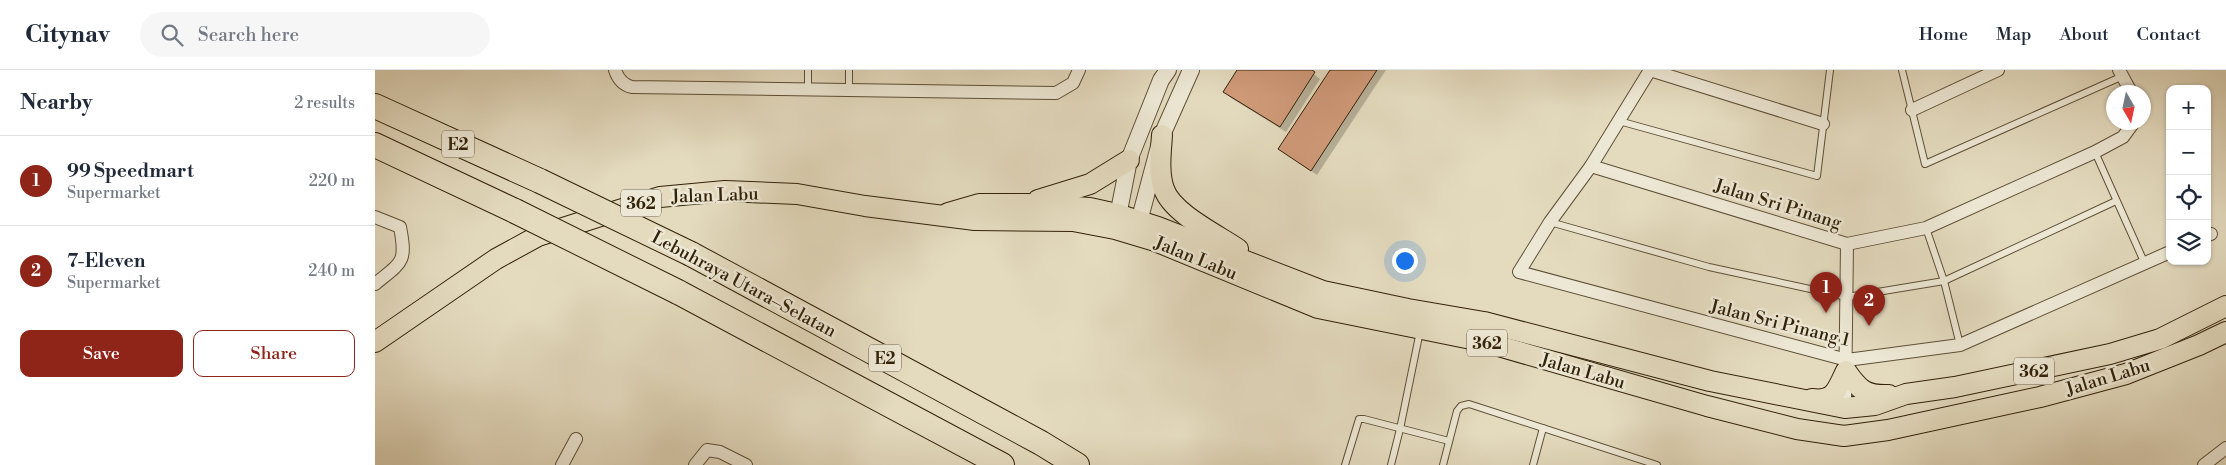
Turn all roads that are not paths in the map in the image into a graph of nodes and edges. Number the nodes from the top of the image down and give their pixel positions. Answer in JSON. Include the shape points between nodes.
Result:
{"nodes":[{"id":1,"x":615,"y":70,"type":"edge"},
{"id":2,"x":808,"y":70,"type":"edge"},
{"id":3,"x":849,"y":70,"type":"edge"},
{"id":4,"x":1079,"y":70,"type":"edge"},
{"id":5,"x":1168,"y":70,"type":"edge"},
{"id":6,"x":1191,"y":70,"type":"edge"},
{"id":7,"x":1650,"y":70,"type":"edge"},
{"id":8,"x":1831,"y":70,"type":"edge"},
{"id":9,"x":1902,"y":70,"type":"edge"},
{"id":10,"x":1998,"y":70,"type":"edge"},
{"id":11,"x":2121,"y":73,"type":"edge"},
{"id":12,"x":2127,"y":85,"type":"edge"},
{"id":13,"x":808,"y":90,"type":"junction"},
{"id":14,"x":849,"y":90,"type":"junction"},
{"id":15,"x":375,"y":106,"type":"edge"},
{"id":16,"x":1912,"y":110,"type":"junction"},
{"id":17,"x":1619,"y":121,"type":"junction"},
{"id":18,"x":1823,"y":124,"type":"junction"},
{"id":19,"x":2128,"y":130,"type":"edge"},
{"id":20,"x":1162,"y":135,"type":"junction"},
{"id":21,"x":375,"y":146,"type":"edge"},
{"id":22,"x":2095,"y":152,"type":"junction"},
{"id":23,"x":1129,"y":160,"type":"junction"},
{"id":24,"x":1591,"y":166,"type":"junction"},
{"id":25,"x":2116,"y":201,"type":"junction"},
{"id":26,"x":1027,"y":204,"type":"junction"},
{"id":27,"x":941,"y":214,"type":"junction"},
{"id":28,"x":375,"y":217,"type":"edge"},
{"id":29,"x":1116,"y":221,"type":"junction"},
{"id":30,"x":1550,"y":222,"type":"junction"},
{"id":31,"x":1137,"y":227,"type":"junction"},
{"id":32,"x":1926,"y":228,"type":"junction"},
{"id":33,"x":1847,"y":244,"type":"junction"},
{"id":34,"x":2166,"y":254,"type":"edge"},
{"id":35,"x":2145,"y":264,"type":"junction"},
{"id":36,"x":1271,"y":271,"type":"junction"},
{"id":37,"x":1943,"y":281,"type":"junction"},
{"id":38,"x":376,"y":283,"type":"edge"},
{"id":39,"x":1847,"y":296,"type":"junction"},
{"id":40,"x":2226,"y":306,"type":"edge"},
{"id":41,"x":1420,"y":329,"type":"junction"},
{"id":42,"x":2226,"y":332,"type":"edge"},
{"id":43,"x":375,"y":342,"type":"edge"},
{"id":44,"x":1960,"y":345,"type":"junction"},
{"id":45,"x":1847,"y":366,"type":"junction"},
{"id":46,"x":1907,"y":394,"type":"junction"},
{"id":47,"x":1797,"y":397,"type":"junction"},
{"id":48,"x":1845,"y":408,"type":"junction"},
{"id":49,"x":1543,"y":428,"type":"junction"},
{"id":50,"x":1400,"y":429,"type":"junction"},
{"id":51,"x":1888,"y":430,"type":"junction"},
{"id":52,"x":576,"y":439,"type":"dead end"},
{"id":53,"x":1449,"y":442,"type":"junction"},
{"id":54,"x":2226,"y":448,"type":"edge"},
{"id":55,"x":562,"y":465,"type":"edge"},
{"id":56,"x":695,"y":465,"type":"edge"},
{"id":57,"x":746,"y":465,"type":"edge"},
{"id":58,"x":1002,"y":465,"type":"edge"},
{"id":59,"x":1077,"y":465,"type":"edge"},
{"id":60,"x":1345,"y":465,"type":"edge"},
{"id":61,"x":1391,"y":465,"type":"edge"},
{"id":62,"x":1443,"y":465,"type":"edge"},
{"id":63,"x":1533,"y":465,"type":"edge"},
{"id":64,"x":1657,"y":465,"type":"edge"},
{"id":65,"x":2204,"y":465,"type":"edge"}],
"edges":[{"from":1,"to":13,"type":"street","via":[[626,86]]},
{"from":2,"to":13,"type":"lane"},
{"from":3,"to":14,"type":"lane"},
{"from":4,"to":14,"type":"street","via":[[1073,83],[1057,93]]},
{"from":5,"to":23,"type":"street"},
{"from":6,"to":20,"type":"street"},
{"from":7,"to":17,"type":"street"},
{"from":7,"to":18,"type":"street"},
{"from":8,"to":18,"type":"lane"},
{"from":9,"to":16,"type":"lane"},
{"from":10,"to":16,"type":"street"},
{"from":11,"to":12,"type":"street"},
{"from":11,"to":16,"type":"lane","via":[[1925,164]]},
{"from":13,"to":14,"type":"street"},
{"from":15,"to":59,"type":"highway","name":"Lebuhraya Utara–Selatan","number":"E2","bridge":true,"via":[[691,254]]},
{"from":17,"to":18,"type":"lane","via":[[1817,176]]},
{"from":17,"to":24,"type":"street"},
{"from":19,"to":22,"type":"street","name":"Jalan Sri Pinang","via":[[2123,137]]},
{"from":20,"to":31,"type":"street"},
{"from":20,"to":36,"type":"main road","via":[[1161,174],[1169,199],[1182,212]]},
{"from":21,"to":58,"type":"highway","number":"E2","bridge":true,"via":[[678,292]]},
{"from":22,"to":25,"type":"lane"},
{"from":22,"to":32,"type":"street","name":"Jalan Sri Pinang"},
{"from":23,"to":26,"type":"main road","via":[[1091,184]]},
{"from":23,"to":29,"type":"street"},
{"from":24,"to":30,"type":"street"},
{"from":24,"to":33,"type":"street","name":"Jalan Sri Pinang"},
{"from":25,"to":35,"type":"lane"},
{"from":25,"to":37,"type":"lane"},
{"from":26,"to":27,"type":"main road","name":"Jalan Labu","number":"362","via":[[979,204]]},
{"from":26,"to":29,"type":"main road","name":"Jalan Labu","number":"362","via":[[1090,208]]},
{"from":27,"to":29,"type":"main road","name":"Jalan Labu","number":"362","via":[[975,220]]},
{"from":27,"to":43,"type":"main road","name":"Jalan Labu","number":"362","via":[[865,206],[797,194],[725,191],[660,197],[538,236],[496,259]]},
{"from":28,"to":38,"type":"street","via":[[400,227],[404,250],[400,264]]},
{"from":29,"to":31,"type":"main road","name":"Jalan Labu","number":"362"},
{"from":30,"to":39,"type":"lane","via":[[1709,267]]},
{"from":30,"to":45,"type":"street","name":"Jalan Sri Pinang 1","via":[[1519,272]]},
{"from":31,"to":36,"type":"main road","name":"Jalan Labu","number":"362"},
{"from":31,"to":41,"type":"main road","name":"Jalan Labu","number":"362","via":[[1318,308]]},
{"from":32,"to":33,"type":"street","name":"Jalan Sri Pinang"},
{"from":32,"to":37,"type":"lane"},
{"from":33,"to":39,"type":"street"},
{"from":34,"to":35,"type":"street","name":"Jalan Sri Pinang 1"},
{"from":35,"to":44,"type":"street","name":"Jalan Sri Pinang 1"},
{"from":36,"to":47,"type":"main road","name":"Jalan Labu","number":"362","via":[[1323,291],[1484,322],[1710,381]]},
{"from":37,"to":39,"type":"lane"},
{"from":37,"to":44,"type":"lane"},
{"from":39,"to":45,"type":"street"},
{"from":40,"to":46,"type":"main road","name":"Jalan Labu","number":"362","via":[[2159,339],[2110,354]]},
{"from":41,"to":50,"type":"lane"},
{"from":41,"to":51,"type":"main road","name":"Jalan Labu","number":"362","via":[[1481,341],[1797,430],[1844,436]]},
{"from":42,"to":51,"type":"main road","name":"Jalan Labu","number":"362","via":[[2126,374],[2040,398]]},
{"from":44,"to":45,"type":"street","name":"Jalan Sri Pinang 1"},
{"from":45,"to":46,"type":"main road","via":[[1863,392],[1879,396]]},
{"from":45,"to":47,"type":"main road","via":[[1838,390],[1823,401]]},
{"from":45,"to":48,"type":"street"},
{"from":46,"to":48,"type":"main road","name":"Jalan Labu","number":"362","via":[[1875,405]]},
{"from":47,"to":48,"type":"main road","name":"Jalan Labu","number":"362"},
{"from":48,"to":51,"type":"main road","via":[[1849,420],[1865,427]]},
{"from":49,"to":53,"type":"lane","via":[[1469,404],[1457,411]]},
{"from":49,"to":63,"type":"lane"},
{"from":49,"to":64,"type":"lane"},
{"from":50,"to":53,"type":"lane"},
{"from":50,"to":60,"type":"lane","via":[[1359,419]]},
{"from":50,"to":61,"type":"lane"},
{"from":52,"to":55,"type":"street"},
{"from":53,"to":62,"type":"lane"},
{"from":54,"to":65,"type":"street"},
{"from":56,"to":57,"type":"street","via":[[707,450],[720,452]]}]}
